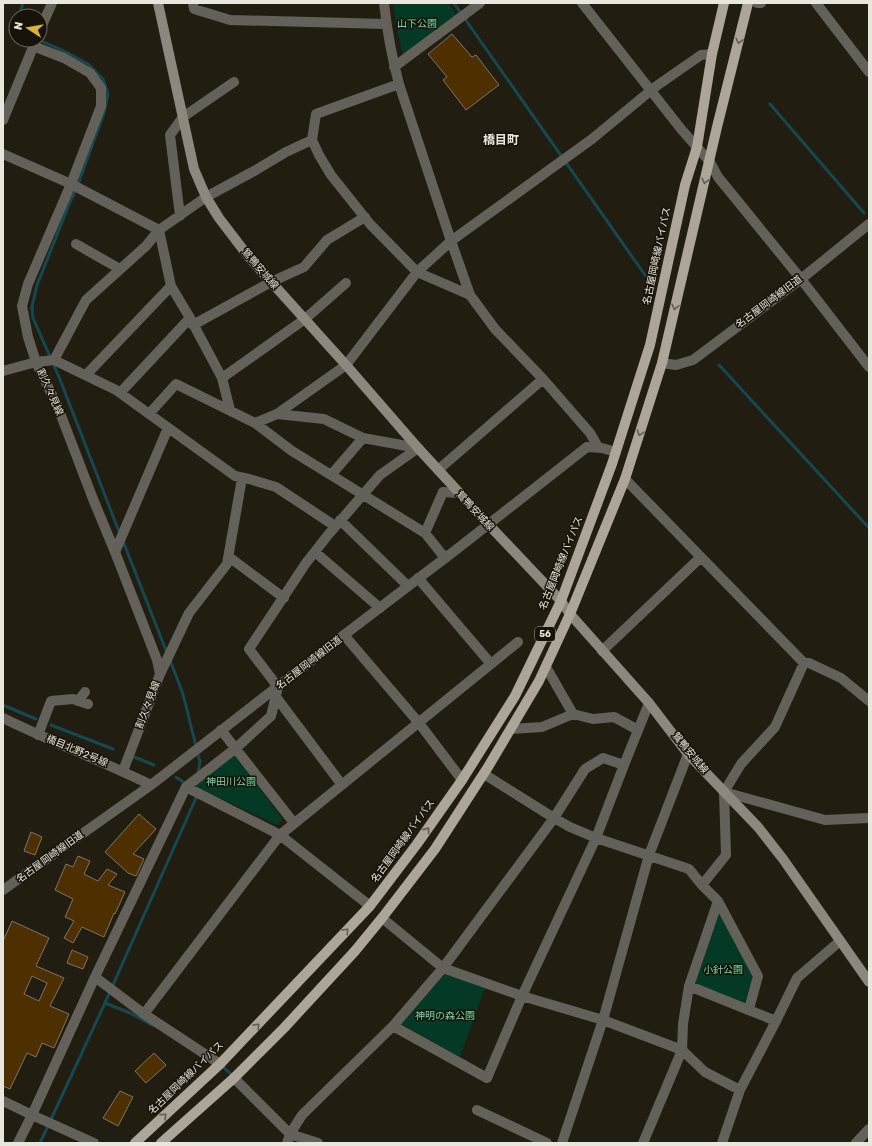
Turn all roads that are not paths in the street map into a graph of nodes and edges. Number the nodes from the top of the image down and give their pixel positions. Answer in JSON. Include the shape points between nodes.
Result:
{"nodes":[{"id":1,"x":158,"y":3,"type":"edge"},
{"id":2,"x":193,"y":3,"type":"edge"},
{"id":3,"x":384,"y":3,"type":"edge"},
{"id":4,"x":480,"y":3,"type":"edge"},
{"id":5,"x":582,"y":3,"type":"edge"},
{"id":6,"x":724,"y":3,"type":"edge"},
{"id":7,"x":748,"y":3,"type":"edge"},
{"id":8,"x":756,"y":3,"type":"edge"},
{"id":9,"x":762,"y":3,"type":"edge"},
{"id":10,"x":816,"y":3,"type":"edge"},
{"id":11,"x":386,"y":24,"type":"junction"},
{"id":12,"x":32,"y":48,"type":"edge"},
{"id":13,"x":44,"y":48,"type":"edge"},
{"id":14,"x":712,"y":54,"type":"junction"},
{"id":15,"x":394,"y":66,"type":"junction"},
{"id":16,"x":869,"y":72,"type":"edge"},
{"id":17,"x":234,"y":82,"type":"dead end"},
{"id":18,"x":399,"y":84,"type":"junction"},
{"id":19,"x":651,"y":91,"type":"junction"},
{"id":20,"x":183,"y":117,"type":"junction"},
{"id":21,"x":3,"y":120,"type":"edge"},
{"id":22,"x":312,"y":140,"type":"junction"},
{"id":23,"x":697,"y":147,"type":"junction"},
{"id":24,"x":3,"y":154,"type":"edge"},
{"id":25,"x":710,"y":162,"type":"junction"},
{"id":26,"x":71,"y":184,"type":"junction"},
{"id":27,"x":206,"y":197,"type":"junction"},
{"id":28,"x":180,"y":216,"type":"junction"},
{"id":29,"x":365,"y":217,"type":"junction"},
{"id":30,"x":869,"y":224,"type":"edge"},
{"id":31,"x":159,"y":230,"type":"junction"},
{"id":32,"x":451,"y":241,"type":"junction"},
{"id":33,"x":76,"y":244,"type":"dead end"},
{"id":34,"x":120,"y":269,"type":"junction"},
{"id":35,"x":417,"y":272,"type":"junction"},
{"id":36,"x":801,"y":279,"type":"junction"},
{"id":37,"x":271,"y":282,"type":"junction"},
{"id":38,"x":346,"y":282,"type":"dead end"},
{"id":39,"x":171,"y":286,"type":"junction"},
{"id":40,"x":470,"y":295,"type":"junction"},
{"id":41,"x":305,"y":319,"type":"junction"},
{"id":42,"x":192,"y":321,"type":"junction"},
{"id":43,"x":54,"y":360,"type":"junction"},
{"id":44,"x":36,"y":362,"type":"junction"},
{"id":45,"x":662,"y":362,"type":"junction"},
{"id":46,"x":346,"y":365,"type":"junction"},
{"id":47,"x":869,"y":367,"type":"edge"},
{"id":48,"x":3,"y":371,"type":"edge"},
{"id":49,"x":86,"y":376,"type":"junction"},
{"id":50,"x":222,"y":378,"type":"junction"},
{"id":51,"x":543,"y":379,"type":"junction"},
{"id":52,"x":120,"y":392,"type":"junction"},
{"id":53,"x":230,"y":410,"type":"junction"},
{"id":54,"x":149,"y":414,"type":"junction"},
{"id":55,"x":277,"y":414,"type":"junction"},
{"id":56,"x":255,"y":423,"type":"junction"},
{"id":57,"x":168,"y":428,"type":"junction"},
{"id":58,"x":363,"y":438,"type":"junction"},
{"id":59,"x":598,"y":447,"type":"junction"},
{"id":60,"x":418,"y":448,"type":"junction"},
{"id":61,"x":616,"y":452,"type":"junction"},
{"id":62,"x":438,"y":470,"type":"junction"},
{"id":63,"x":331,"y":475,"type":"junction"},
{"id":64,"x":242,"y":478,"type":"junction"},
{"id":65,"x":625,"y":479,"type":"junction"},
{"id":66,"x":458,"y":493,"type":"junction"},
{"id":67,"x":363,"y":494,"type":"junction"},
{"id":68,"x":338,"y":523,"type":"junction"},
{"id":69,"x":488,"y":524,"type":"junction"},
{"id":70,"x":425,"y":533,"type":"junction"},
{"id":71,"x":115,"y":552,"type":"junction"},
{"id":72,"x":315,"y":552,"type":"junction"},
{"id":73,"x":228,"y":557,"type":"junction"},
{"id":74,"x":701,"y":557,"type":"junction"},
{"id":75,"x":445,"y":558,"type":"junction"},
{"id":76,"x":418,"y":578,"type":"junction"},
{"id":77,"x":408,"y":586,"type":"junction"},
{"id":78,"x":284,"y":598,"type":"junction"},
{"id":79,"x":561,"y":601,"type":"junction"},
{"id":80,"x":380,"y":608,"type":"junction"},
{"id":81,"x":570,"y":614,"type":"junction"},
{"id":82,"x":344,"y":635,"type":"junction"},
{"id":83,"x":518,"y":642,"type":"dead end"},
{"id":84,"x":602,"y":650,"type":"junction"},
{"id":85,"x":804,"y":663,"type":"junction"},
{"id":86,"x":491,"y":664,"type":"junction"},
{"id":87,"x":546,"y":667,"type":"junction"},
{"id":88,"x":160,"y":674,"type":"junction"},
{"id":89,"x":278,"y":687,"type":"junction"},
{"id":90,"x":85,"y":692,"type":"dead end"},
{"id":91,"x":276,"y":698,"type":"junction"},
{"id":92,"x":869,"y":701,"type":"edge"},
{"id":93,"x":649,"y":703,"type":"junction"},
{"id":94,"x":573,"y":714,"type":"junction"},
{"id":95,"x":3,"y":718,"type":"edge"},
{"id":96,"x":420,"y":723,"type":"junction"},
{"id":97,"x":511,"y":729,"type":"junction"},
{"id":98,"x":221,"y":730,"type":"junction"},
{"id":99,"x":638,"y":730,"type":"junction"},
{"id":100,"x":38,"y":735,"type":"junction"},
{"id":101,"x":236,"y":748,"type":"junction"},
{"id":102,"x":688,"y":754,"type":"junction"},
{"id":103,"x":624,"y":765,"type":"junction"},
{"id":104,"x":123,"y":771,"type":"junction"},
{"id":105,"x":484,"y":774,"type":"junction"},
{"id":106,"x":462,"y":780,"type":"junction"},
{"id":107,"x":151,"y":785,"type":"junction"},
{"id":108,"x":342,"y":785,"type":"junction"},
{"id":109,"x":186,"y":787,"type":"junction"},
{"id":110,"x":724,"y":792,"type":"junction"},
{"id":111,"x":554,"y":818,"type":"junction"},
{"id":112,"x":869,"y":818,"type":"edge"},
{"id":113,"x":294,"y":822,"type":"junction"},
{"id":114,"x":280,"y":835,"type":"junction"},
{"id":115,"x":596,"y":838,"type":"junction"},
{"id":116,"x":649,"y":856,"type":"junction"},
{"id":117,"x":702,"y":885,"type":"junction"},
{"id":118,"x":3,"y":890,"type":"edge"},
{"id":119,"x":718,"y":902,"type":"junction"},
{"id":120,"x":370,"y":906,"type":"junction"},
{"id":121,"x":382,"y":918,"type":"junction"},
{"id":122,"x":840,"y":941,"type":"junction"},
{"id":123,"x":443,"y":968,"type":"junction"},
{"id":124,"x":95,"y":977,"type":"junction"},
{"id":125,"x":868,"y":977,"type":"edge"},
{"id":126,"x":689,"y":986,"type":"junction"},
{"id":127,"x":522,"y":996,"type":"junction"},
{"id":128,"x":749,"y":1009,"type":"junction"},
{"id":129,"x":144,"y":1014,"type":"junction"},
{"id":130,"x":603,"y":1020,"type":"junction"},
{"id":131,"x":776,"y":1021,"type":"junction"},
{"id":132,"x":393,"y":1026,"type":"junction"},
{"id":133,"x":682,"y":1050,"type":"junction"},
{"id":134,"x":220,"y":1064,"type":"junction"},
{"id":135,"x":234,"y":1078,"type":"junction"},
{"id":136,"x":740,"y":1090,"type":"junction"},
{"id":137,"x":3,"y":1101,"type":"edge"},
{"id":138,"x":476,"y":1110,"type":"dead end"},
{"id":139,"x":32,"y":1115,"type":"junction"},
{"id":140,"x":869,"y":1129,"type":"edge"},
{"id":141,"x":288,"y":1138,"type":"edge"},
{"id":142,"x":18,"y":1143,"type":"edge"},
{"id":143,"x":94,"y":1143,"type":"edge"},
{"id":144,"x":135,"y":1143,"type":"edge"},
{"id":145,"x":161,"y":1143,"type":"edge"},
{"id":146,"x":318,"y":1143,"type":"edge"},
{"id":147,"x":547,"y":1143,"type":"edge"},
{"id":148,"x":562,"y":1143,"type":"edge"},
{"id":149,"x":643,"y":1143,"type":"edge"},
{"id":150,"x":722,"y":1143,"type":"edge"},
{"id":151,"x":856,"y":1143,"type":"edge"}],
"edges":[{"from":1,"to":20,"type":"main road","name":"鴛鴨安城線"},
{"from":2,"to":11,"type":"street","via":[[194,8],[230,20]]},
{"from":3,"to":11,"type":"street"},
{"from":4,"to":15,"type":"street"},
{"from":5,"to":19,"type":"street"},
{"from":6,"to":14,"type":"main road","name":"名古屋岡崎線バイパス","number":"56"},
{"from":7,"to":25,"type":"main road","number":"56","one_way":true},
{"from":8,"to":9,"type":"street"},
{"from":10,"to":16,"type":"street"},
{"from":11,"to":15,"type":"street"},
{"from":12,"to":21,"type":"street"},
{"from":13,"to":26,"type":"street","name":"割久々見線","via":[[90,73],[101,88],[102,106]]},
{"from":14,"to":19,"type":"street","via":[[701,54]]},
{"from":14,"to":23,"type":"main road","name":"名古屋岡崎線バイパス","number":"56"},
{"from":15,"to":18,"type":"street"},
{"from":17,"to":20,"type":"street"},
{"from":18,"to":22,"type":"street","via":[[316,114]]},
{"from":18,"to":32,"type":"street"},
{"from":19,"to":23,"type":"street"},
{"from":19,"to":32,"type":"street","via":[[586,144]]},
{"from":20,"to":27,"type":"main road","name":"鴛鴨安城線","via":[[194,169]]},
{"from":20,"to":28,"type":"street","via":[[170,135]]},
{"from":22,"to":27,"type":"street"},
{"from":22,"to":29,"type":"street","via":[[331,175]]},
{"from":23,"to":25,"type":"street"},
{"from":23,"to":61,"type":"main road","name":"名古屋岡崎線バイパス","number":"56","via":[[685,185],[650,345]]},
{"from":24,"to":26,"type":"street"},
{"from":25,"to":36,"type":"street","via":[[718,177]]},
{"from":25,"to":45,"type":"main road","number":"56","one_way":true},
{"from":26,"to":31,"type":"street"},
{"from":26,"to":44,"type":"street","name":"割久々見線","via":[[28,284],[22,306]]},
{"from":27,"to":28,"type":"street"},
{"from":27,"to":37,"type":"main road","name":"鴛鴨安城線","via":[[248,256]]},
{"from":28,"to":31,"type":"street"},
{"from":29,"to":35,"type":"street"},
{"from":29,"to":37,"type":"street","via":[[327,240],[304,267]]},
{"from":30,"to":36,"type":"street","name":"名古屋岡崎線旧道"},
{"from":31,"to":34,"type":"street","via":[[146,246]]},
{"from":31,"to":39,"type":"street"},
{"from":32,"to":35,"type":"street"},
{"from":32,"to":40,"type":"street"},
{"from":33,"to":34,"type":"street"},
{"from":34,"to":43,"type":"street","via":[[86,300]]},
{"from":35,"to":40,"type":"street"},
{"from":35,"to":46,"type":"street"},
{"from":36,"to":45,"type":"street","name":"名古屋岡崎線旧道","via":[[693,360],[676,365]]},
{"from":36,"to":47,"type":"street"},
{"from":37,"to":41,"type":"main road","name":"鴛鴨安城線"},
{"from":37,"to":42,"type":"street"},
{"from":38,"to":41,"type":"street"},
{"from":39,"to":42,"type":"street"},
{"from":39,"to":49,"type":"street"},
{"from":40,"to":51,"type":"street","via":[[495,329]]},
{"from":41,"to":46,"type":"main road","name":"鴛鴨安城線"},
{"from":41,"to":50,"type":"street"},
{"from":42,"to":50,"type":"street"},
{"from":42,"to":52,"type":"street"},
{"from":43,"to":44,"type":"street"},
{"from":43,"to":49,"type":"street"},
{"from":44,"to":48,"type":"street"},
{"from":44,"to":71,"type":"street","name":"割久々見線","via":[[57,405]]},
{"from":45,"to":65,"type":"main road","number":"56","one_way":true},
{"from":46,"to":55,"type":"street"},
{"from":46,"to":60,"type":"main road","name":"鴛鴨安城線"},
{"from":49,"to":52,"type":"street"},
{"from":50,"to":53,"type":"street"},
{"from":51,"to":59,"type":"street","via":[[590,432]]},
{"from":51,"to":62,"type":"street"},
{"from":52,"to":54,"type":"street"},
{"from":53,"to":54,"type":"street","via":[[176,384]]},
{"from":53,"to":56,"type":"street"},
{"from":54,"to":57,"type":"street"},
{"from":55,"to":56,"type":"street"},
{"from":55,"to":58,"type":"street","via":[[324,419]]},
{"from":56,"to":63,"type":"street","via":[[292,451]]},
{"from":57,"to":64,"type":"street","via":[[235,476]]},
{"from":57,"to":71,"type":"street"},
{"from":58,"to":60,"type":"street"},
{"from":58,"to":63,"type":"street"},
{"from":59,"to":61,"type":"street"},
{"from":59,"to":69,"type":"street","name":"名古屋岡崎線旧道","via":[[587,447]]},
{"from":60,"to":62,"type":"main road","name":"鴛鴨安城線"},
{"from":60,"to":67,"type":"street","via":[[380,475]]},
{"from":61,"to":79,"type":"main road","name":"名古屋岡崎線バイパス","number":"56"},
{"from":62,"to":66,"type":"main road","name":"鴛鴨安城線"},
{"from":63,"to":67,"type":"street"},
{"from":64,"to":68,"type":"street","via":[[276,487]]},
{"from":64,"to":73,"type":"street"},
{"from":65,"to":74,"type":"street"},
{"from":65,"to":81,"type":"main road","number":"56"},
{"from":66,"to":69,"type":"main road","name":"鴛鴨安城線"},
{"from":66,"to":70,"type":"street","via":[[443,492]]},
{"from":67,"to":68,"type":"street"},
{"from":67,"to":70,"type":"street"},
{"from":68,"to":72,"type":"street"},
{"from":68,"to":77,"type":"street"},
{"from":69,"to":75,"type":"street","name":"名古屋岡崎線旧道"},
{"from":69,"to":79,"type":"main road","name":"鴛鴨安城線"},
{"from":70,"to":75,"type":"street"},
{"from":71,"to":88,"type":"street","name":"割久々見線","via":[[150,640]]},
{"from":72,"to":78,"type":"street"},
{"from":72,"to":80,"type":"street"},
{"from":73,"to":78,"type":"street"},
{"from":73,"to":88,"type":"street","via":[[227,564],[189,613]]},
{"from":74,"to":84,"type":"street"},
{"from":74,"to":85,"type":"street"},
{"from":75,"to":76,"type":"street","name":"名古屋岡崎線旧道"},
{"from":76,"to":77,"type":"street","name":"名古屋岡崎線旧道"},
{"from":76,"to":86,"type":"street"},
{"from":77,"to":80,"type":"street","name":"名古屋岡崎線旧道"},
{"from":78,"to":89,"type":"street","via":[[249,649]]},
{"from":79,"to":81,"type":"main road","name":"鴛鴨安城線"},
{"from":79,"to":106,"type":"main road","name":"名古屋岡崎線バイパス","number":"56","via":[[515,696]]},
{"from":80,"to":82,"type":"street","name":"名古屋岡崎線旧道"},
{"from":81,"to":84,"type":"main road","name":"鴛鴨安城線"},
{"from":81,"to":87,"type":"main road","number":"56"},
{"from":82,"to":89,"type":"street","name":"名古屋岡崎線旧道"},
{"from":82,"to":96,"type":"street"},
{"from":83,"to":86,"type":"street"},
{"from":84,"to":93,"type":"main road","name":"鴛鴨安城線"},
{"from":85,"to":92,"type":"street","via":[[841,678]]},
{"from":85,"to":110,"type":"street","via":[[775,727],[741,764]]},
{"from":86,"to":96,"type":"street"},
{"from":87,"to":94,"type":"street"},
{"from":87,"to":97,"type":"main road","number":"56"},
{"from":88,"to":104,"type":"street","name":"割久々見線"},
{"from":89,"to":91,"type":"street"},
{"from":89,"to":98,"type":"street","name":"名古屋岡崎線旧道"},
{"from":90,"to":100,"type":"street","via":[[83,702],[74,698],[51,700]]},
{"from":91,"to":101,"type":"street","via":[[271,716]]},
{"from":91,"to":108,"type":"street"},
{"from":93,"to":99,"type":"street"},
{"from":93,"to":102,"type":"main road","name":"鴛鴨安城線"},
{"from":94,"to":97,"type":"street","via":[[542,727]]},
{"from":94,"to":99,"type":"street","via":[[593,719],[614,717]]},
{"from":95,"to":100,"type":"street","name":"橋目北野2号線"},
{"from":96,"to":106,"type":"street"},
{"from":96,"to":108,"type":"street"},
{"from":97,"to":105,"type":"main road","number":"56"},
{"from":98,"to":101,"type":"street"},
{"from":98,"to":107,"type":"street","name":"名古屋岡崎線旧道"},
{"from":99,"to":103,"type":"street"},
{"from":100,"to":104,"type":"street","name":"橋目北野2号線"},
{"from":101,"to":109,"type":"street"},
{"from":101,"to":113,"type":"street"},
{"from":102,"to":110,"type":"main road","name":"鴛鴨安城線"},
{"from":102,"to":116,"type":"street"},
{"from":103,"to":111,"type":"street","via":[[603,758],[585,769]]},
{"from":103,"to":115,"type":"street"},
{"from":104,"to":107,"type":"street","name":"橋目北野2号線"},
{"from":105,"to":111,"type":"street"},
{"from":105,"to":121,"type":"main road","number":"56","via":[[435,849]]},
{"from":120,"to":106,"type":"main road","name":"名古屋岡崎線バイパス","number":"56","one_way":true},
{"from":107,"to":118,"type":"street","name":"名古屋岡崎線旧道"},
{"from":108,"to":113,"type":"street"},
{"from":109,"to":114,"type":"street"},
{"from":109,"to":124,"type":"street"},
{"from":110,"to":112,"type":"street","via":[[825,820]]},
{"from":110,"to":117,"type":"street","via":[[726,855]]},
{"from":110,"to":122,"type":"main road","name":"鴛鴨安城線","via":[[758,827],[783,859]]},
{"from":111,"to":115,"type":"street"},
{"from":111,"to":123,"type":"street"},
{"from":113,"to":114,"type":"street"},
{"from":114,"to":120,"type":"street"},
{"from":114,"to":129,"type":"street"},
{"from":115,"to":116,"type":"street"},
{"from":115,"to":127,"type":"street"},
{"from":116,"to":117,"type":"street","via":[[689,868]]},
{"from":116,"to":130,"type":"street"},
{"from":117,"to":119,"type":"street"},
{"from":119,"to":126,"type":"street"},
{"from":119,"to":128,"type":"street","via":[[758,976]]},
{"from":134,"to":120,"type":"main road","name":"名古屋岡崎線バイパス","number":"56","one_way":true},
{"from":121,"to":123,"type":"street"},
{"from":121,"to":135,"type":"main road","number":"56","via":[[284,1028]]},
{"from":122,"to":125,"type":"main road","name":"鴛鴨安城線"},
{"from":122,"to":131,"type":"street","via":[[797,978]]},
{"from":123,"to":127,"type":"street"},
{"from":123,"to":132,"type":"street"},
{"from":124,"to":129,"type":"street"},
{"from":124,"to":139,"type":"street"},
{"from":126,"to":128,"type":"street"},
{"from":126,"to":133,"type":"street"},
{"from":127,"to":130,"type":"street"},
{"from":127,"to":132,"type":"street","via":[[487,1078]]},
{"from":128,"to":131,"type":"street"},
{"from":129,"to":134,"type":"street"},
{"from":130,"to":133,"type":"street"},
{"from":130,"to":148,"type":"street"},
{"from":131,"to":136,"type":"street"},
{"from":132,"to":141,"type":"street","via":[[302,1115]]},
{"from":133,"to":136,"type":"street","via":[[705,1072]]},
{"from":133,"to":149,"type":"street"},
{"from":144,"to":134,"type":"main road","name":"名古屋岡崎線バイパス","number":"56","one_way":true},
{"from":135,"to":141,"type":"street"},
{"from":135,"to":145,"type":"main road","number":"56"},
{"from":136,"to":150,"type":"street"},
{"from":137,"to":139,"type":"street"},
{"from":138,"to":147,"type":"street"},
{"from":139,"to":142,"type":"street"},
{"from":139,"to":143,"type":"street"},
{"from":140,"to":151,"type":"street"},
{"from":141,"to":146,"type":"street"}]}
